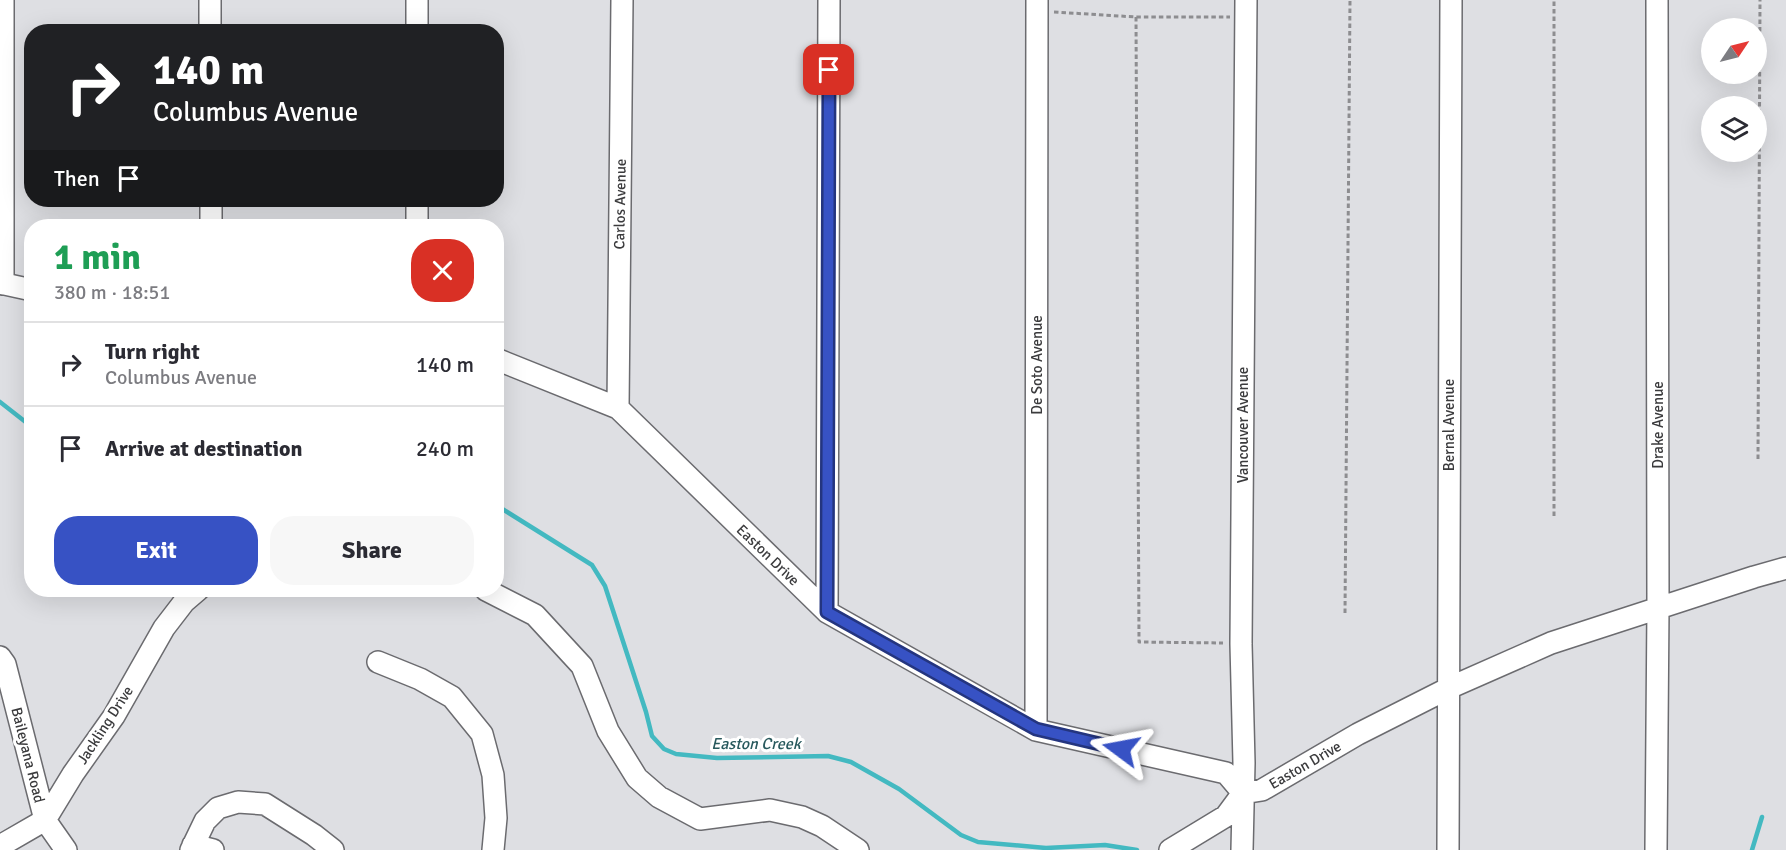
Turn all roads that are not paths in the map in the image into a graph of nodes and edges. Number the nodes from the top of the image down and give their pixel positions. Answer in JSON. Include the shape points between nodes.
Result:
{"nodes":[{"id":1,"x":3,"y":0,"type":"edge"},
{"id":2,"x":210,"y":0,"type":"edge"},
{"id":3,"x":417,"y":0,"type":"edge"},
{"id":4,"x":622,"y":0,"type":"edge"},
{"id":5,"x":829,"y":0,"type":"edge"},
{"id":6,"x":1451,"y":0,"type":"edge"},
{"id":7,"x":1657,"y":0,"type":"edge"},
{"id":8,"x":1037,"y":5,"type":"edge"},
{"id":9,"x":1246,"y":8,"type":"edge"},
{"id":10,"x":210,"y":24,"type":"edge"},
{"id":11,"x":417,"y":24,"type":"edge"},
{"id":12,"x":2,"y":283,"type":"edge"},
{"id":13,"x":24,"y":288,"type":"edge"},
{"id":14,"x":504,"y":362,"type":"edge"},
{"id":15,"x":618,"y":408,"type":"junction"},
{"id":16,"x":1786,"y":568,"type":"edge"},
{"id":17,"x":190,"y":597,"type":"edge"},
{"id":18,"x":500,"y":597,"type":"edge"},
{"id":19,"x":1658,"y":607,"type":"junction"},
{"id":20,"x":827,"y":612,"type":"junction"},
{"id":21,"x":0,"y":657,"type":"edge"},
{"id":22,"x":378,"y":662,"type":"dead end"},
{"id":23,"x":1449,"y":688,"type":"junction"},
{"id":24,"x":1036,"y":729,"type":"junction"},
{"id":25,"x":1243,"y":793,"type":"junction"},
{"id":26,"x":45,"y":820,"type":"junction"},
{"id":27,"x":0,"y":846,"type":"edge"},
{"id":28,"x":199,"y":848,"type":"edge"},
{"id":29,"x":66,"y":850,"type":"edge"},
{"id":30,"x":333,"y":850,"type":"edge"},
{"id":31,"x":493,"y":850,"type":"edge"},
{"id":32,"x":858,"y":850,"type":"edge"},
{"id":33,"x":1170,"y":850,"type":"edge"},
{"id":34,"x":1242,"y":850,"type":"edge"},
{"id":35,"x":1448,"y":850,"type":"edge"},
{"id":36,"x":1656,"y":850,"type":"edge"}],
"edges":[{"from":1,"to":12,"type":"street"},
{"from":2,"to":10,"type":"street"},
{"from":3,"to":11,"type":"street"},
{"from":4,"to":15,"type":"street","name":"Carlos Avenue"},
{"from":5,"to":20,"type":"street"},
{"from":6,"to":23,"type":"street","name":"Bernal Avenue"},
{"from":7,"to":19,"type":"street","name":"Drake Avenue"},
{"from":8,"to":24,"type":"street","name":"De Soto Avenue"},
{"from":9,"to":25,"type":"street","name":"Vancouver Avenue"},
{"from":12,"to":13,"type":"street"},
{"from":14,"to":15,"type":"street","name":"Easton Drive"},
{"from":15,"to":20,"type":"street","name":"Easton Drive"},
{"from":16,"to":19,"type":"street","name":"Easton Drive"},
{"from":17,"to":26,"type":"street","name":"Jackling Drive","via":[[164,628],[114,716]]},
{"from":18,"to":32,"type":"street","via":[[535,615],[582,666],[608,731],[637,778],[659,797],[700,819],[770,810],[802,817]]},
{"from":19,"to":23,"type":"street","name":"Easton Drive","via":[[1551,644]]},
{"from":19,"to":36,"type":"street","name":"Drake Avenue"},
{"from":20,"to":24,"type":"street","name":"Easton Drive"},
{"from":21,"to":26,"type":"street","name":"Baileyana Road"},
{"from":22,"to":31,"type":"street","via":[[420,678],[452,697],[482,734],[493,774]]},
{"from":23,"to":25,"type":"street","name":"Easton Drive","via":[[1358,734],[1262,790]]},
{"from":23,"to":35,"type":"street","name":"Bernal Avenue"},
{"from":24,"to":25,"type":"street","name":"Easton Drive","via":[[1226,773]]},
{"from":25,"to":33,"type":"street","via":[[1226,816]]},
{"from":25,"to":34,"type":"street","name":"Vancouver Avenue"},
{"from":26,"to":27,"type":"street","name":"Jackling Drive"},
{"from":26,"to":29,"type":"street"},
{"from":28,"to":30,"type":"street","via":[[205,821],[218,808],[238,802],[265,804]]}]}
